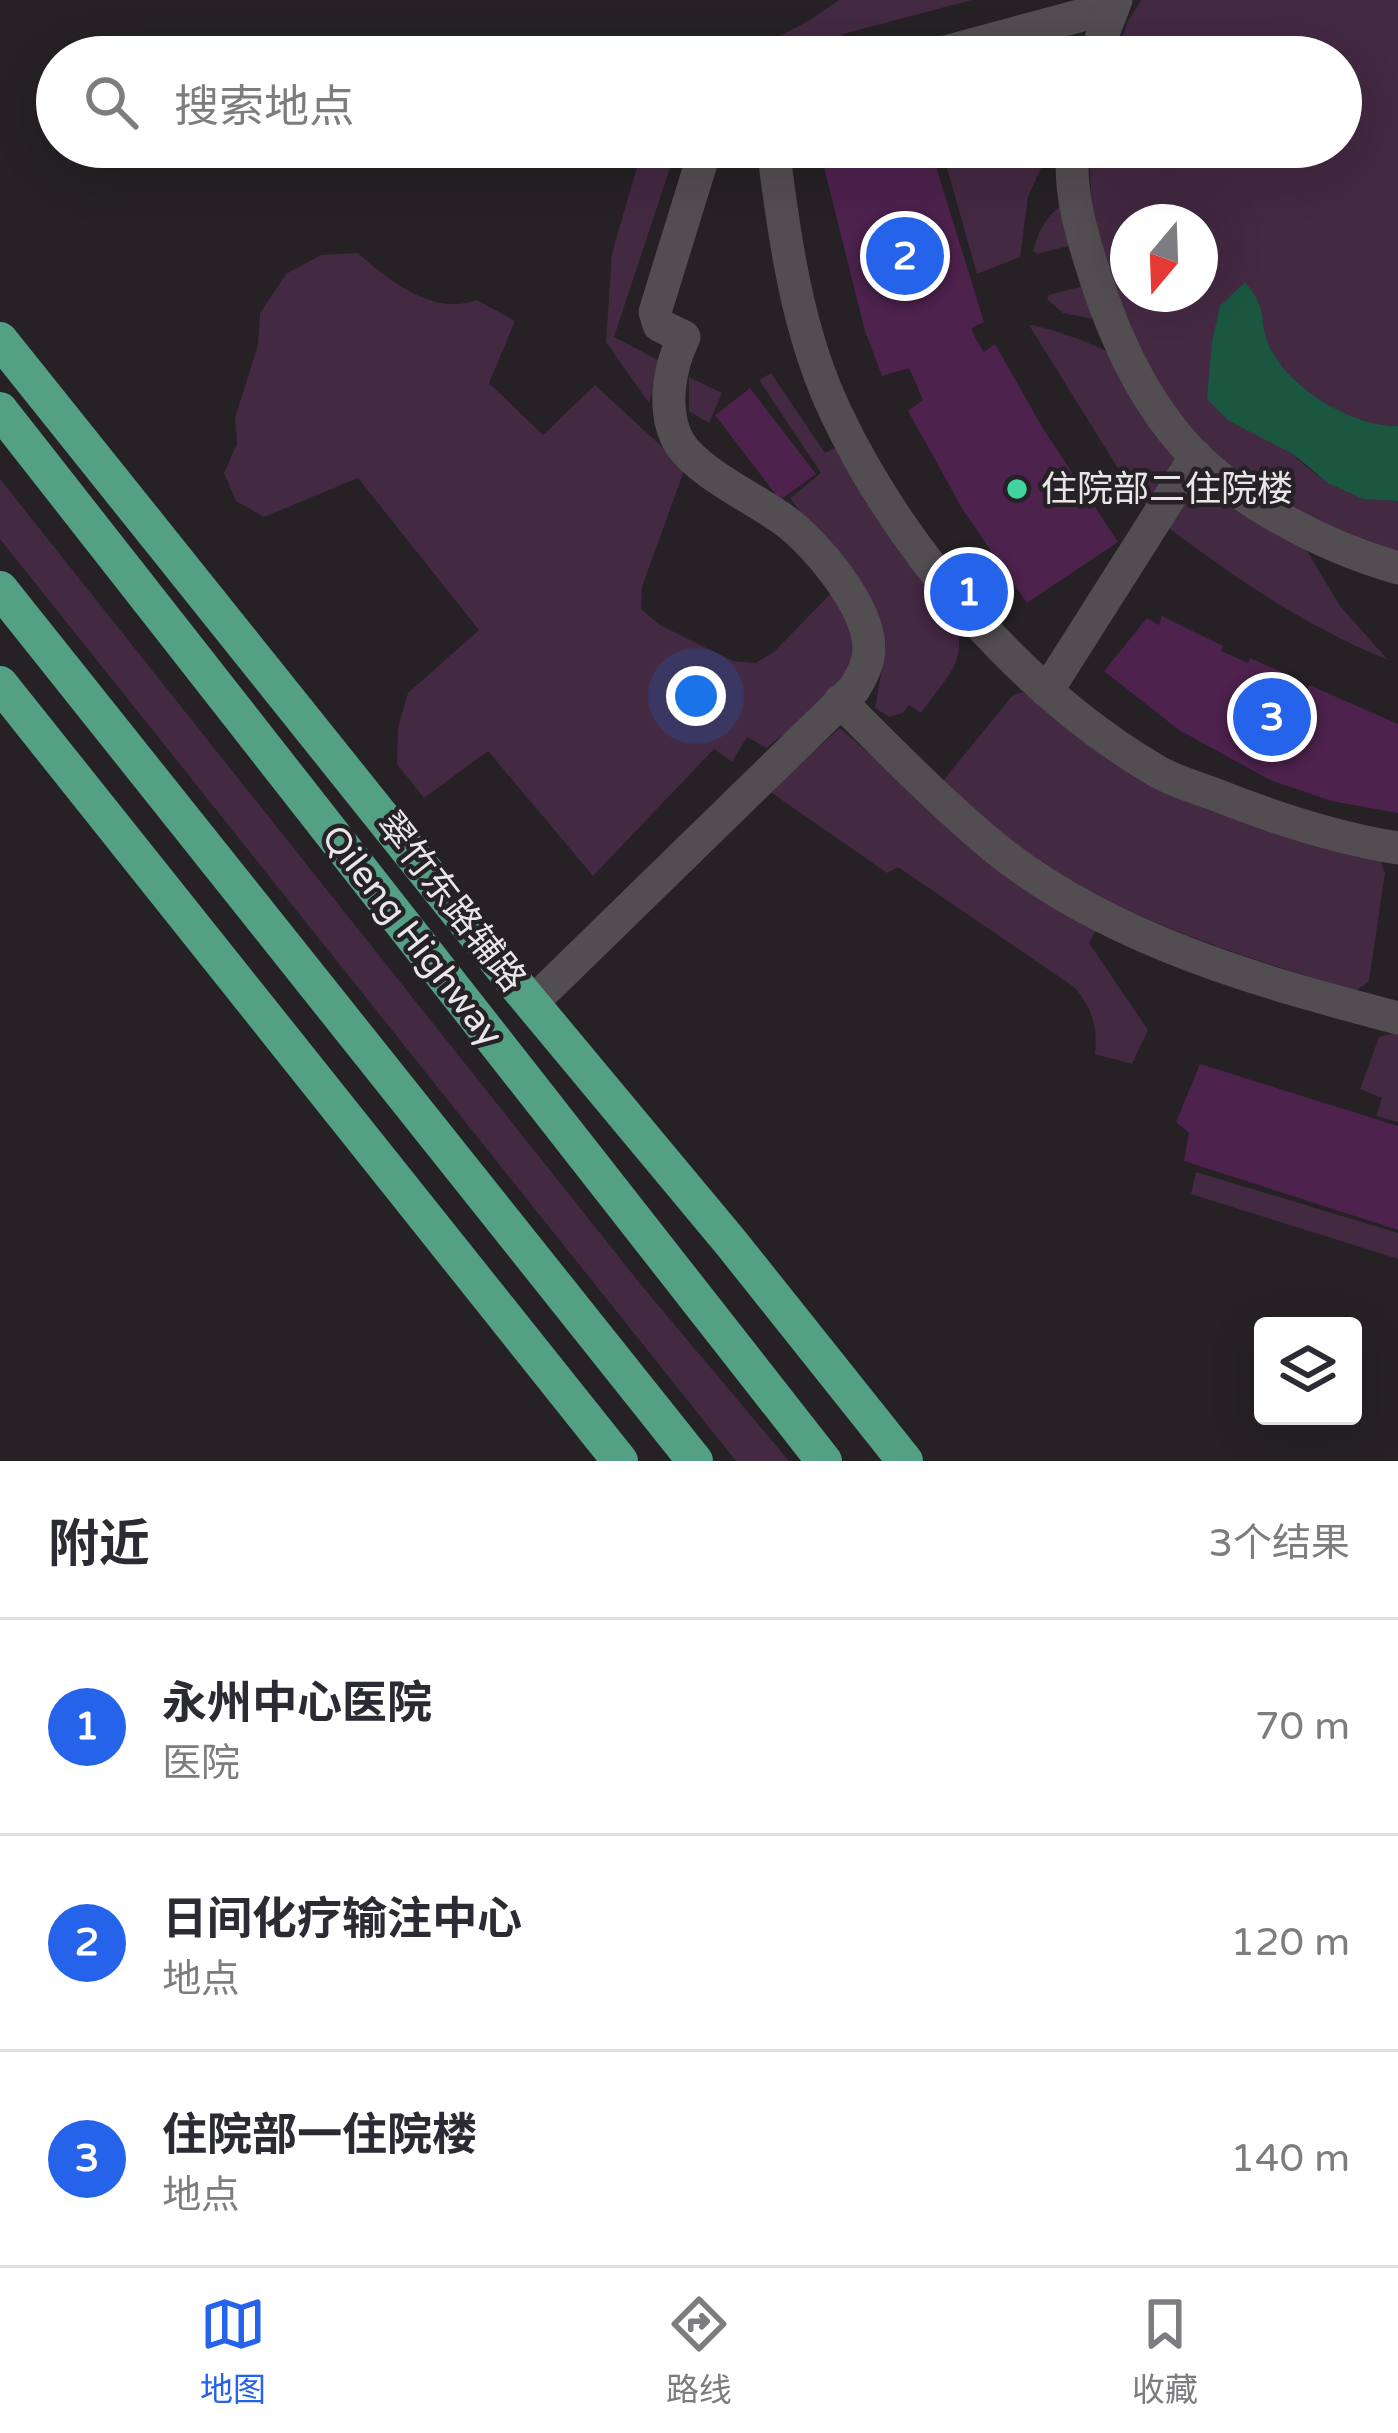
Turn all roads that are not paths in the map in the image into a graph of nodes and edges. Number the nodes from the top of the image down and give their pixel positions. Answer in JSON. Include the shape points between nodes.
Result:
{"nodes":[{"id":1,"x":1114,"y":4,"type":"edge"},
{"id":2,"x":1001,"y":36,"type":"edge"},
{"id":3,"x":1102,"y":36,"type":"edge"},
{"id":4,"x":699,"y":168,"type":"edge"},
{"id":5,"x":777,"y":168,"type":"edge"},
{"id":6,"x":1074,"y":168,"type":"edge"},
{"id":7,"x":0,"y":340,"type":"edge"},
{"id":8,"x":0,"y":410,"type":"edge"},
{"id":9,"x":1196,"y":456,"type":"junction"},
{"id":10,"x":1398,"y":568,"type":"edge"},
{"id":11,"x":0,"y":589,"type":"edge"},
{"id":12,"x":0,"y":684,"type":"edge"},
{"id":13,"x":1048,"y":691,"type":"junction"},
{"id":14,"x":840,"y":701,"type":"junction"},
{"id":15,"x":1398,"y":848,"type":"edge"},
{"id":16,"x":532,"y":1003,"type":"junction"},
{"id":17,"x":1398,"y":1018,"type":"edge"},
{"id":18,"x":620,"y":1461,"type":"edge"},
{"id":19,"x":695,"y":1461,"type":"edge"},
{"id":20,"x":824,"y":1461,"type":"edge"},
{"id":21,"x":905,"y":1461,"type":"edge"}],
"edges":[{"from":1,"to":2,"type":"lane"},
{"from":1,"to":3,"type":"lane"},
{"from":4,"to":14,"type":"lane","via":[[657,297],[659,325],[683,338],[669,381],[671,413],[680,443],[789,523],[847,592],[869,652],[864,673]]},
{"from":5,"to":13,"type":"lane","via":[[805,329],[836,413],[898,519],[964,607]]},
{"from":6,"to":9,"type":"lane","via":[[1076,208],[1109,317],[1136,374]]},
{"from":7,"to":16,"type":"main road","name":"翠竹东路辅路"},
{"from":8,"to":20,"type":"main road","name":"Qileng Highway"},
{"from":9,"to":10,"type":"lane","via":[[1309,533]]},
{"from":9,"to":13,"type":"lane"},
{"from":11,"to":19,"type":"main road"},
{"from":12,"to":18,"type":"main road"},
{"from":13,"to":15,"type":"lane","via":[[1159,773],[1264,814]]},
{"from":14,"to":16,"type":"lane"},
{"from":14,"to":17,"type":"lane","via":[[996,848],[1058,891],[1196,956]]},
{"from":16,"to":21,"type":"main road","name":"翠竹东路辅路"}]}
